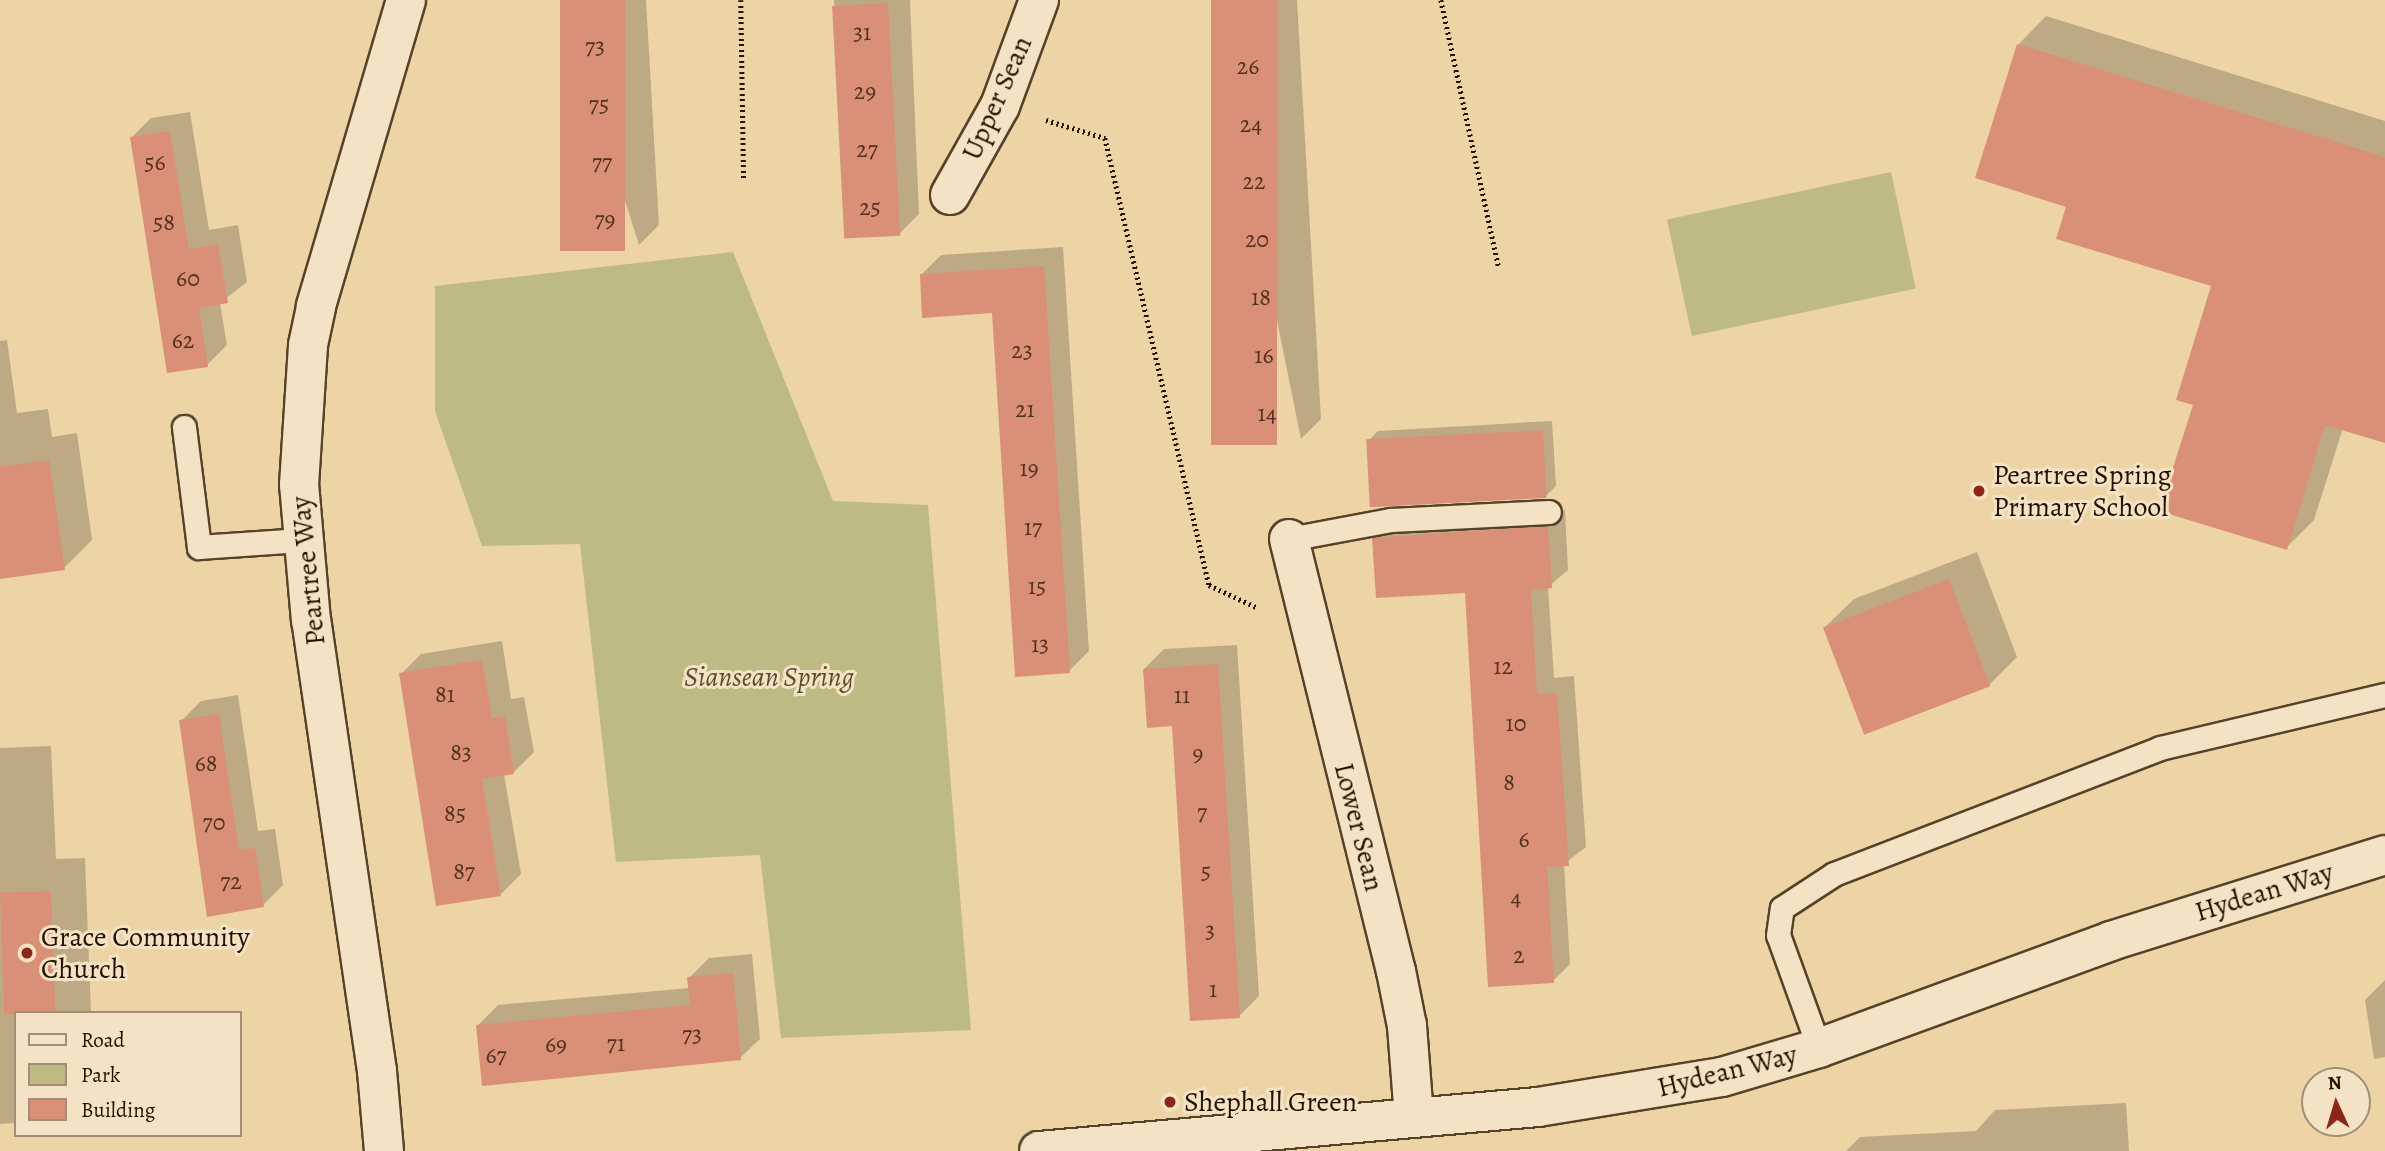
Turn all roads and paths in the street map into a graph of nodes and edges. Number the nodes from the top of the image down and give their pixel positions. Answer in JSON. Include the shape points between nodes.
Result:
{"nodes":[{"id":1,"x":407,"y":0,"type":"edge"},
{"id":2,"x":741,"y":0,"type":"edge"},
{"id":3,"x":1039,"y":0,"type":"edge"},
{"id":4,"x":1441,"y":0,"type":"edge"},
{"id":5,"x":1000,"y":106,"type":"junction"},
{"id":6,"x":744,"y":181,"type":"dead end"},
{"id":7,"x":950,"y":195,"type":"dead end"},
{"id":8,"x":1499,"y":268,"type":"dead end"},
{"id":9,"x":184,"y":427,"type":"dead end"},
{"id":10,"x":1549,"y":512,"type":"dead end"},
{"id":11,"x":1289,"y":539,"type":"joint"},
{"id":12,"x":301,"y":540,"type":"junction"},
{"id":13,"x":1311,"y":632,"type":"junction"},
{"id":14,"x":2385,"y":695,"type":"edge"},
{"id":15,"x":2385,"y":855,"type":"edge"},
{"id":16,"x":1819,"y":1048,"type":"junction"},
{"id":17,"x":1414,"y":1117,"type":"junction"},
{"id":18,"x":384,"y":1151,"type":"edge"},
{"id":19,"x":1039,"y":1151,"type":"edge"}],
"edges":[{"from":1,"to":12,"type":"street","name":"Peartree Way","via":[[364,132],[311,332],[302,419]]},
{"from":2,"to":6,"type":"path"},
{"from":3,"to":5,"type":"street","name":"Upper Sean"},
{"from":4,"to":8,"type":"path"},
{"from":5,"to":7,"type":"street","name":"Upper Sean"},
{"from":5,"to":13,"type":"path","via":[[1105,138],[1209,585]]},
{"from":9,"to":12,"type":"lane","via":[[199,547]]},
{"from":10,"to":11,"type":"lane","via":[[1391,520]]},
{"from":11,"to":13,"type":"street","name":"Lower Sean"},
{"from":12,"to":18,"type":"street","name":"Peartree Way","via":[[377,1071]]},
{"from":13,"to":17,"type":"street","name":"Lower Sean","via":[[1396,971],[1407,1026]]},
{"from":14,"to":16,"type":"lane","via":[[2160,748],[1835,874],[1782,908],[1778,934]]},
{"from":15,"to":16,"type":"street","name":"Hydean Way","via":[[2111,941]]},
{"from":16,"to":17,"type":"street","name":"Hydean Way","via":[[1722,1077],[1616,1097]]},
{"from":17,"to":19,"type":"street","name":"Hydean Way"}]}
